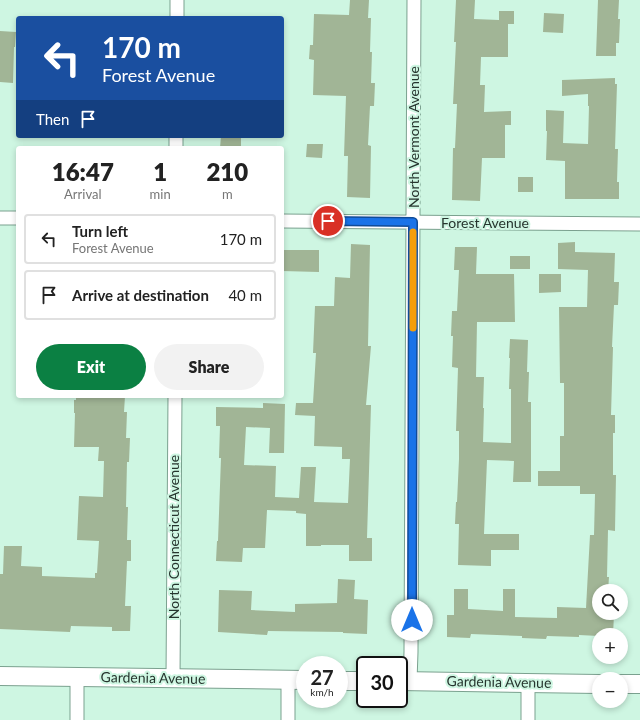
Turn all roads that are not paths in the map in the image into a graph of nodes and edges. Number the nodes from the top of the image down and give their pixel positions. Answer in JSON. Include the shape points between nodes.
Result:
{"nodes":[{"id":1,"x":177,"y":0,"type":"edge"},
{"id":2,"x":414,"y":0,"type":"edge"},
{"id":3,"x":176,"y":16,"type":"edge"},
{"id":4,"x":0,"y":218,"type":"edge"},
{"id":5,"x":16,"y":218,"type":"edge"},
{"id":6,"x":284,"y":221,"type":"edge"},
{"id":7,"x":413,"y":222,"type":"junction"},
{"id":8,"x":640,"y":224,"type":"edge"},
{"id":9,"x":175,"y":398,"type":"edge"},
{"id":10,"x":408,"y":669,"type":"edge"},
{"id":11,"x":0,"y":676,"type":"edge"},
{"id":12,"x":77,"y":677,"type":"junction"},
{"id":13,"x":173,"y":679,"type":"junction"},
{"id":14,"x":296,"y":680,"type":"edge"},
{"id":15,"x":408,"y":681,"type":"edge"},
{"id":16,"x":528,"y":683,"type":"junction"},
{"id":17,"x":592,"y":684,"type":"edge"},
{"id":18,"x":628,"y":684,"type":"edge"},
{"id":19,"x":640,"y":684,"type":"edge"},
{"id":20,"x":77,"y":720,"type":"edge"},
{"id":21,"x":288,"y":720,"type":"edge"},
{"id":22,"x":528,"y":720,"type":"edge"}],
"edges":[{"from":1,"to":3,"type":"street"},
{"from":2,"to":7,"type":"street","name":"North Vermont Avenue"},
{"from":4,"to":5,"type":"street"},
{"from":6,"to":7,"type":"street","name":"Forest Avenue"},
{"from":7,"to":8,"type":"street","name":"Forest Avenue"},
{"from":7,"to":10,"type":"street","name":"North Vermont Avenue","via":[[412,652]]},
{"from":9,"to":13,"type":"street","name":"North Connecticut Avenue"},
{"from":11,"to":12,"type":"street","name":"Gardenia Avenue"},
{"from":12,"to":13,"type":"street","name":"Gardenia Avenue"},
{"from":12,"to":20,"type":"street"},
{"from":13,"to":14,"type":"street","name":"Gardenia Avenue"},
{"from":14,"to":21,"type":"street"},
{"from":15,"to":16,"type":"street","name":"Gardenia Avenue"},
{"from":16,"to":17,"type":"street","name":"Gardenia Avenue"},
{"from":16,"to":22,"type":"street"},
{"from":18,"to":19,"type":"street"}]}
